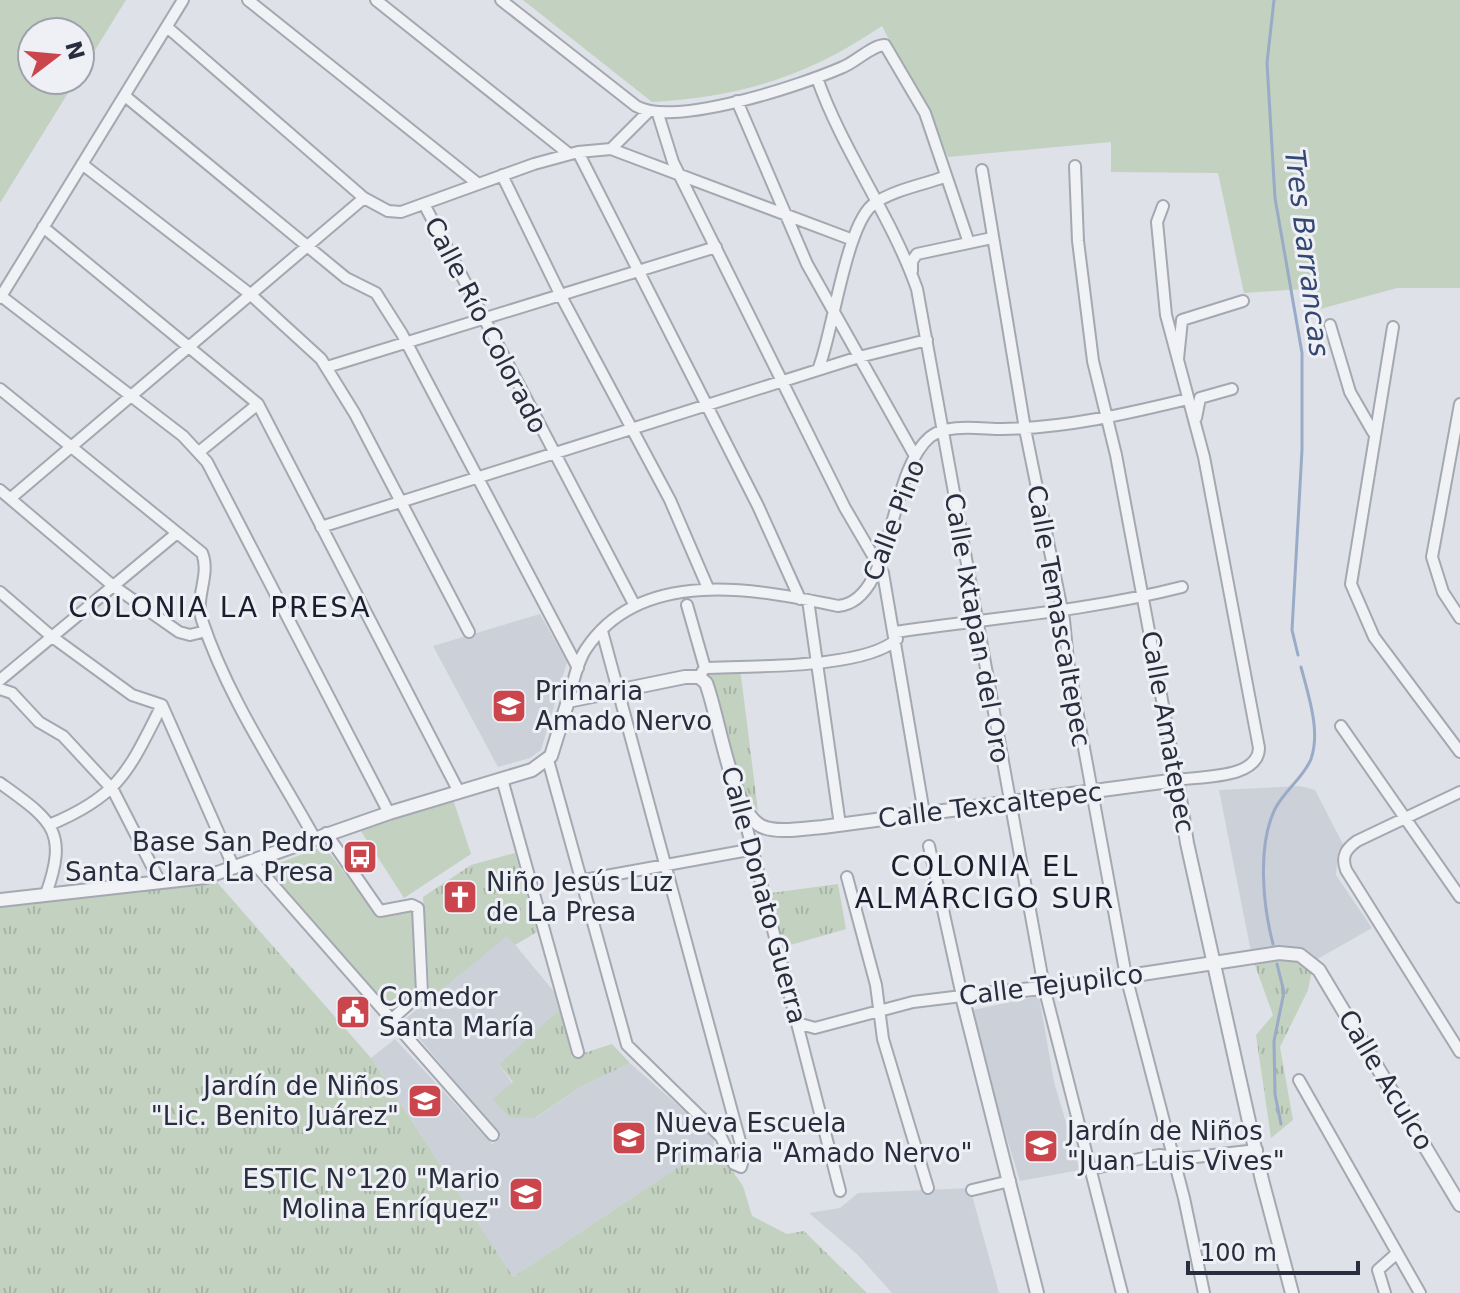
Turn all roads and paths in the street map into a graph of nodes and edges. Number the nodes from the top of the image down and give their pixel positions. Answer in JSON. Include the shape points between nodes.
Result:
{"nodes":[{"id":1,"x":183,"y":0,"type":"edge"},
{"id":2,"x":248,"y":0,"type":"edge"},
{"id":3,"x":376,"y":0,"type":"edge"},
{"id":4,"x":501,"y":0,"type":"edge"},
{"id":5,"x":167,"y":27,"type":"junction"},
{"id":6,"x":817,"y":78,"type":"junction"},
{"id":7,"x":125,"y":96,"type":"junction"},
{"id":8,"x":737,"y":101,"type":"junction"},
{"id":9,"x":653,"y":113,"type":"junction"},
{"id":10,"x":611,"y":149,"type":"junction"},
{"id":11,"x":573,"y":153,"type":"junction"},
{"id":12,"x":82,"y":164,"type":"junction"},
{"id":13,"x":1075,"y":166,"type":"dead end"},
{"id":14,"x":982,"y":170,"type":"dead end"},
{"id":15,"x":502,"y":175,"type":"junction"},
{"id":16,"x":680,"y":175,"type":"junction"},
{"id":17,"x":944,"y":177,"type":"junction"},
{"id":18,"x":477,"y":183,"type":"junction"},
{"id":19,"x":364,"y":198,"type":"junction"},
{"id":20,"x":876,"y":202,"type":"junction"},
{"id":21,"x":424,"y":204,"type":"junction"},
{"id":22,"x":1163,"y":206,"type":"dead end"},
{"id":23,"x":787,"y":216,"type":"junction"},
{"id":24,"x":43,"y":227,"type":"junction"},
{"id":25,"x":992,"y":238,"type":"junction"},
{"id":26,"x":853,"y":240,"type":"junction"},
{"id":27,"x":969,"y":243,"type":"junction"},
{"id":28,"x":310,"y":245,"type":"junction"},
{"id":29,"x":716,"y":247,"type":"junction"},
{"id":30,"x":641,"y":271,"type":"junction"},
{"id":31,"x":913,"y":277,"type":"junction"},
{"id":32,"x":250,"y":294,"type":"junction"},
{"id":33,"x":561,"y":296,"type":"junction"},
{"id":34,"x":0,"y":297,"type":"edge"},
{"id":35,"x":1243,"y":301,"type":"dead end"},
{"id":36,"x":835,"y":310,"type":"junction"},
{"id":37,"x":484,"y":321,"type":"junction"},
{"id":38,"x":1330,"y":325,"type":"dead end"},
{"id":39,"x":1393,"y":327,"type":"dead end"},
{"id":40,"x":927,"y":340,"type":"junction"},
{"id":41,"x":406,"y":344,"type":"junction"},
{"id":42,"x":192,"y":346,"type":"junction"},
{"id":43,"x":859,"y":357,"type":"junction"},
{"id":44,"x":1178,"y":361,"type":"junction"},
{"id":45,"x":327,"y":367,"type":"junction"},
{"id":46,"x":818,"y":370,"type":"junction"},
{"id":47,"x":783,"y":382,"type":"junction"},
{"id":48,"x":0,"y":389,"type":"edge"},
{"id":49,"x":1232,"y":389,"type":"dead end"},
{"id":50,"x":130,"y":397,"type":"junction"},
{"id":51,"x":1188,"y":399,"type":"junction"},
{"id":52,"x":258,"y":404,"type":"junction"},
{"id":53,"x":707,"y":404,"type":"junction"},
{"id":54,"x":1460,"y":404,"type":"edge"},
{"id":55,"x":1106,"y":419,"type":"junction"},
{"id":56,"x":1195,"y":424,"type":"junction"},
{"id":57,"x":630,"y":428,"type":"junction"},
{"id":58,"x":1025,"y":429,"type":"junction"},
{"id":59,"x":941,"y":431,"type":"junction"},
{"id":60,"x":1373,"y":432,"type":"junction"},
{"id":61,"x":71,"y":447,"type":"junction"},
{"id":62,"x":199,"y":452,"type":"junction"},
{"id":63,"x":552,"y":453,"type":"junction"},
{"id":64,"x":915,"y":456,"type":"junction"},
{"id":65,"x":475,"y":478,"type":"junction"},
{"id":66,"x":0,"y":490,"type":"edge"},
{"id":67,"x":11,"y":498,"type":"junction"},
{"id":68,"x":398,"y":501,"type":"junction"},
{"id":69,"x":321,"y":527,"type":"junction"},
{"id":70,"x":177,"y":533,"type":"junction"},
{"id":71,"x":878,"y":564,"type":"junction"},
{"id":72,"x":112,"y":585,"type":"junction"},
{"id":73,"x":1182,"y":587,"type":"dead end"},
{"id":74,"x":708,"y":588,"type":"junction"},
{"id":75,"x":0,"y":592,"type":"edge"},
{"id":76,"x":1143,"y":597,"type":"junction"},
{"id":77,"x":804,"y":600,"type":"junction"},
{"id":78,"x":687,"y":605,"type":"dead end"},
{"id":79,"x":635,"y":606,"type":"junction"},
{"id":80,"x":1060,"y":609,"type":"junction"},
{"id":81,"x":1460,"y":618,"type":"edge"},
{"id":82,"x":979,"y":620,"type":"junction"},
{"id":83,"x":206,"y":631,"type":"junction"},
{"id":84,"x":602,"y":631,"type":"junction"},
{"id":85,"x":469,"y":632,"type":"dead end"},
{"id":86,"x":896,"y":635,"type":"junction"},
{"id":87,"x":51,"y":636,"type":"junction"},
{"id":88,"x":815,"y":663,"type":"junction"},
{"id":89,"x":578,"y":668,"type":"junction"},
{"id":90,"x":702,"y":673,"type":"junction"},
{"id":91,"x":0,"y":680,"type":"edge"},
{"id":92,"x":0,"y":689,"type":"edge"},
{"id":93,"x":616,"y":690,"type":"junction"},
{"id":94,"x":568,"y":701,"type":"junction"},
{"id":95,"x":162,"y":705,"type":"junction"},
{"id":96,"x":1341,"y":726,"type":"dead end"},
{"id":97,"x":1460,"y":752,"type":"edge"},
{"id":98,"x":551,"y":755,"type":"junction"},
{"id":99,"x":502,"y":779,"type":"junction"},
{"id":100,"x":1177,"y":780,"type":"junction"},
{"id":101,"x":0,"y":783,"type":"edge"},
{"id":102,"x":1091,"y":789,"type":"junction"},
{"id":103,"x":113,"y":790,"type":"junction"},
{"id":104,"x":737,"y":790,"type":"junction"},
{"id":105,"x":459,"y":792,"type":"junction"},
{"id":106,"x":1460,"y":792,"type":"edge"},
{"id":107,"x":1008,"y":802,"type":"junction"},
{"id":108,"x":389,"y":813,"type":"junction"},
{"id":109,"x":924,"y":813,"type":"junction"},
{"id":110,"x":1406,"y":817,"type":"junction"},
{"id":111,"x":49,"y":825,"type":"junction"},
{"id":112,"x":840,"y":825,"type":"junction"},
{"id":113,"x":320,"y":835,"type":"junction"},
{"id":114,"x":929,"y":846,"type":"dead end"},
{"id":115,"x":754,"y":849,"type":"junction"},
{"id":116,"x":253,"y":862,"type":"junction"},
{"id":117,"x":667,"y":864,"type":"junction"},
{"id":118,"x":234,"y":868,"type":"junction"},
{"id":119,"x":847,"y":877,"type":"dead end"},
{"id":120,"x":584,"y":880,"type":"junction"},
{"id":121,"x":160,"y":882,"type":"junction"},
{"id":122,"x":46,"y":894,"type":"junction"},
{"id":123,"x":1460,"y":897,"type":"edge"},
{"id":124,"x":0,"y":900,"type":"edge"},
{"id":125,"x":1307,"y":958,"type":"joint"},
{"id":126,"x":1214,"y":965,"type":"junction"},
{"id":127,"x":1126,"y":976,"type":"junction"},
{"id":128,"x":1044,"y":987,"type":"junction"},
{"id":129,"x":962,"y":996,"type":"junction"},
{"id":130,"x":880,"y":1010,"type":"junction"},
{"id":131,"x":391,"y":1020,"type":"junction"},
{"id":132,"x":797,"y":1023,"type":"junction"},
{"id":133,"x":578,"y":1052,"type":"dead end"},
{"id":134,"x":1460,"y":1052,"type":"edge"},
{"id":135,"x":1299,"y":1080,"type":"dead end"},
{"id":136,"x":493,"y":1135,"type":"dead end"},
{"id":137,"x":1257,"y":1150,"type":"junction"},
{"id":138,"x":1172,"y":1156,"type":"junction"},
{"id":139,"x":1090,"y":1169,"type":"junction"},
{"id":140,"x":1010,"y":1181,"type":"junction"},
{"id":141,"x":928,"y":1188,"type":"dead end"},
{"id":142,"x":972,"y":1190,"type":"dead end"},
{"id":143,"x":840,"y":1191,"type":"dead end"},
{"id":144,"x":1460,"y":1205,"type":"edge"},
{"id":145,"x":1396,"y":1254,"type":"junction"},
{"id":146,"x":1037,"y":1293,"type":"edge"},
{"id":147,"x":1122,"y":1293,"type":"edge"},
{"id":148,"x":1204,"y":1293,"type":"edge"},
{"id":149,"x":1292,"y":1293,"type":"edge"},
{"id":150,"x":1385,"y":1293,"type":"edge"},
{"id":151,"x":1420,"y":1293,"type":"edge"}],
"edges":[{"from":1,"to":5,"type":"street"},
{"from":2,"to":18,"type":"street"},
{"from":3,"to":11,"type":"street"},
{"from":4,"to":9,"type":"street"},
{"from":5,"to":7,"type":"street"},
{"from":5,"to":19,"type":"street","name":"Calle Río Colorado"},
{"from":6,"to":8,"type":"street"},
{"from":6,"to":17,"type":"street","via":[[884,45],[925,113]]},
{"from":6,"to":20,"type":"street","name":"Calle Ixtapan del Oro","via":[[841,139]]},
{"from":7,"to":12,"type":"street"},
{"from":7,"to":28,"type":"street"},
{"from":8,"to":9,"type":"street"},
{"from":8,"to":23,"type":"street"},
{"from":9,"to":10,"type":"street"},
{"from":9,"to":16,"type":"street"},
{"from":10,"to":11,"type":"street"},
{"from":10,"to":16,"type":"street"},
{"from":11,"to":15,"type":"street"},
{"from":11,"to":30,"type":"street"},
{"from":12,"to":24,"type":"street"},
{"from":12,"to":32,"type":"street"},
{"from":13,"to":55,"type":"street","name":"Calle Amatepec","via":[[1083,293]]},
{"from":14,"to":25,"type":"street","name":"Calle Temascaltepec"},
{"from":15,"to":18,"type":"street"},
{"from":15,"to":33,"type":"street"},
{"from":16,"to":23,"type":"street"},
{"from":16,"to":29,"type":"street"},
{"from":17,"to":20,"type":"street"},
{"from":17,"to":27,"type":"street"},
{"from":18,"to":21,"type":"street"},
{"from":19,"to":21,"type":"street","name":"Calle Río Colorado","via":[[394,212]]},
{"from":19,"to":28,"type":"street"},
{"from":20,"to":26,"type":"street"},
{"from":20,"to":31,"type":"street","name":"Calle Ixtapan del Oro"},
{"from":21,"to":37,"type":"street","name":"Calle Río Colorado"},
{"from":22,"to":44,"type":"street","via":[[1157,217],[1162,280]]},
{"from":23,"to":26,"type":"street"},
{"from":23,"to":36,"type":"street","via":[[807,264]]},
{"from":24,"to":34,"type":"street"},
{"from":24,"to":42,"type":"street"},
{"from":25,"to":27,"type":"street"},
{"from":25,"to":58,"type":"street","name":"Calle Temascaltepec"},
{"from":26,"to":36,"type":"street"},
{"from":27,"to":31,"type":"street","via":[[917,254]]},
{"from":28,"to":32,"type":"street"},
{"from":28,"to":41,"type":"street","via":[[346,278],[376,293]]},
{"from":29,"to":30,"type":"street"},
{"from":29,"to":47,"type":"street"},
{"from":30,"to":33,"type":"street"},
{"from":30,"to":53,"type":"street"},
{"from":31,"to":40,"type":"street","name":"Calle Ixtapan del Oro"},
{"from":32,"to":42,"type":"street"},
{"from":32,"to":45,"type":"street"},
{"from":33,"to":37,"type":"street"},
{"from":33,"to":57,"type":"street"},
{"from":34,"to":50,"type":"street"},
{"from":35,"to":44,"type":"street","via":[[1182,320]]},
{"from":36,"to":43,"type":"street"},
{"from":36,"to":46,"type":"street"},
{"from":37,"to":41,"type":"street"},
{"from":37,"to":63,"type":"street","name":"Calle Río Colorado"},
{"from":38,"to":60,"type":"street","via":[[1350,392]]},
{"from":39,"to":60,"type":"street"},
{"from":40,"to":43,"type":"street"},
{"from":40,"to":59,"type":"street","name":"Calle Ixtapan del Oro"},
{"from":41,"to":45,"type":"street"},
{"from":41,"to":65,"type":"street"},
{"from":42,"to":50,"type":"street"},
{"from":42,"to":52,"type":"street"},
{"from":43,"to":46,"type":"street"},
{"from":43,"to":64,"type":"street"},
{"from":44,"to":51,"type":"street"},
{"from":45,"to":68,"type":"street"},
{"from":46,"to":47,"type":"street"},
{"from":47,"to":53,"type":"street"},
{"from":47,"to":71,"type":"street"},
{"from":48,"to":61,"type":"street"},
{"from":49,"to":56,"type":"street","via":[[1200,398]]},
{"from":50,"to":61,"type":"street"},
{"from":50,"to":62,"type":"street"},
{"from":51,"to":55,"type":"street"},
{"from":51,"to":56,"type":"street"},
{"from":52,"to":62,"type":"street"},
{"from":52,"to":69,"type":"street"},
{"from":53,"to":57,"type":"street"},
{"from":53,"to":77,"type":"street"},
{"from":54,"to":81,"type":"street","via":[[1432,557],[1443,592]]},
{"from":55,"to":58,"type":"street"},
{"from":55,"to":76,"type":"street","name":"Calle Amatepec"},
{"from":56,"to":100,"type":"street","name":"Calle Texcaltepec","via":[[1259,748],[1248,769]]},
{"from":57,"to":63,"type":"street"},
{"from":57,"to":74,"type":"street","via":[[670,500]]},
{"from":58,"to":59,"type":"street"},
{"from":58,"to":80,"type":"street","name":"Calle Temascaltepec"},
{"from":59,"to":64,"type":"street","name":"Calle Pino"},
{"from":59,"to":82,"type":"street","name":"Calle Ixtapan del Oro"},
{"from":60,"to":97,"type":"street","via":[[1352,592],[1374,637]]},
{"from":61,"to":67,"type":"street"},
{"from":61,"to":70,"type":"street"},
{"from":62,"to":108,"type":"street","via":[[222,487],[286,621]]},
{"from":63,"to":65,"type":"street"},
{"from":63,"to":79,"type":"street","name":"Calle Río Colorado"},
{"from":64,"to":71,"type":"street","name":"Calle Pino"},
{"from":65,"to":68,"type":"street"},
{"from":65,"to":89,"type":"street"},
{"from":66,"to":67,"type":"street"},
{"from":67,"to":72,"type":"street"},
{"from":68,"to":69,"type":"street"},
{"from":68,"to":85,"type":"street"},
{"from":69,"to":105,"type":"street"},
{"from":70,"to":72,"type":"street"},
{"from":70,"to":83,"type":"street","via":[[204,558],[199,611]]},
{"from":71,"to":77,"type":"street","name":"Calle Pino","via":[[867,591],[850,603]]},
{"from":71,"to":86,"type":"street"},
{"from":72,"to":83,"type":"street","via":[[179,632]]},
{"from":72,"to":87,"type":"street"},
{"from":73,"to":76,"type":"street"},
{"from":74,"to":77,"type":"street","name":"Calle Pino"},
{"from":74,"to":79,"type":"street","name":"Calle Pino"},
{"from":75,"to":87,"type":"street"},
{"from":76,"to":80,"type":"street"},
{"from":76,"to":100,"type":"street","name":"Calle Amatepec"},
{"from":77,"to":88,"type":"street"},
{"from":78,"to":90,"type":"street","name":"Calle Donato Guerra"},
{"from":79,"to":84,"type":"street","name":"Calle Pino"},
{"from":80,"to":82,"type":"street"},
{"from":80,"to":102,"type":"street","name":"Calle Temascaltepec"},
{"from":82,"to":86,"type":"street"},
{"from":82,"to":107,"type":"street","name":"Calle Ixtapan del Oro"},
{"from":83,"to":113,"type":"street","via":[[233,691]]},
{"from":84,"to":89,"type":"street","name":"Calle Pino"},
{"from":84,"to":93,"type":"street"},
{"from":86,"to":88,"type":"street","via":[[884,647]]},
{"from":86,"to":109,"type":"street"},
{"from":87,"to":91,"type":"street"},
{"from":87,"to":95,"type":"street","via":[[132,695]]},
{"from":88,"to":90,"type":"street"},
{"from":88,"to":112,"type":"street"},
{"from":89,"to":94,"type":"street","name":"Calle Pino"},
{"from":90,"to":93,"type":"street"},
{"from":90,"to":104,"type":"street","name":"Calle Donato Guerra"},
{"from":92,"to":103,"type":"street","via":[[63,736]]},
{"from":93,"to":94,"type":"street"},
{"from":93,"to":117,"type":"street"},
{"from":94,"to":98,"type":"street","name":"Calle Pino"},
{"from":95,"to":103,"type":"street"},
{"from":95,"to":118,"type":"street"},
{"from":96,"to":110,"type":"street"},
{"from":98,"to":99,"type":"street","via":[[532,770]]},
{"from":98,"to":120,"type":"street"},
{"from":99,"to":105,"type":"street"},
{"from":99,"to":133,"type":"street"},
{"from":100,"to":102,"type":"street","name":"Calle Texcaltepec"},
{"from":100,"to":126,"type":"street","name":"Calle Amatepec"},
{"from":101,"to":111,"type":"street"},
{"from":102,"to":107,"type":"street","name":"Calle Texcaltepec"},
{"from":102,"to":127,"type":"street","name":"Calle Temascaltepec"},
{"from":103,"to":111,"type":"street"},
{"from":103,"to":121,"type":"street"},
{"from":104,"to":112,"type":"street","name":"Calle Texcaltepec","via":[[755,821],[767,828]]},
{"from":104,"to":115,"type":"street","name":"Calle Donato Guerra"},
{"from":105,"to":108,"type":"street"},
{"from":106,"to":110,"type":"street"},
{"from":107,"to":109,"type":"street","name":"Calle Texcaltepec"},
{"from":107,"to":128,"type":"street","name":"Calle Ixtapan del Oro"},
{"from":108,"to":113,"type":"street"},
{"from":109,"to":112,"type":"street","name":"Calle Texcaltepec"},
{"from":110,"to":123,"type":"street"},
{"from":110,"to":134,"type":"street","via":[[1351,846],[1343,860]]},
{"from":111,"to":122,"type":"street","via":[[58,859]]},
{"from":113,"to":116,"type":"street"},
{"from":113,"to":131,"type":"street","via":[[380,911],[418,908],[422,992]]},
{"from":114,"to":129,"type":"street"},
{"from":115,"to":117,"type":"street"},
{"from":115,"to":132,"type":"street","name":"Calle Donato Guerra"},
{"from":116,"to":118,"type":"street"},
{"from":116,"to":131,"type":"street"},
{"from":117,"to":120,"type":"street"},
{"from":117,"to":120,"type":"street","via":[[739,1135],[741,1167],[734,1164],[721,1137],[627,1045]]},
{"from":118,"to":121,"type":"street"},
{"from":119,"to":130,"type":"street"},
{"from":121,"to":122,"type":"street"},
{"from":122,"to":124,"type":"street"},
{"from":125,"to":126,"type":"street","name":"Calle Tejupilco","via":[[1279,953]]},
{"from":125,"to":144,"type":"street","name":"Calle Aculco"},
{"from":126,"to":127,"type":"street","name":"Calle Tejupilco"},
{"from":126,"to":137,"type":"street","name":"Calle Amatepec"},
{"from":127,"to":128,"type":"street","name":"Calle Tejupilco"},
{"from":127,"to":138,"type":"street","name":"Calle Temascaltepec"},
{"from":128,"to":129,"type":"street","name":"Calle Tejupilco"},
{"from":128,"to":139,"type":"street","name":"Calle Ixtapan del Oro"},
{"from":129,"to":130,"type":"street","name":"Calle Tejupilco"},
{"from":129,"to":140,"type":"street"},
{"from":130,"to":132,"type":"street","name":"Calle Tejupilco","via":[[815,1028]]},
{"from":130,"to":141,"type":"street","via":[[883,1039]]},
{"from":131,"to":136,"type":"street"},
{"from":132,"to":143,"type":"street","name":"Calle Donato Guerra"},
{"from":135,"to":145,"type":"street"},
{"from":137,"to":138,"type":"street"},
{"from":137,"to":149,"type":"street","name":"Calle Amatepec"},
{"from":138,"to":139,"type":"street"},
{"from":138,"to":148,"type":"street","name":"Calle Temascaltepec"},
{"from":139,"to":147,"type":"street","name":"Calle Ixtapan del Oro"},
{"from":140,"to":142,"type":"street"},
{"from":140,"to":146,"type":"street"},
{"from":145,"to":150,"type":"street","via":[[1378,1270]]},
{"from":145,"to":151,"type":"street"}]}
